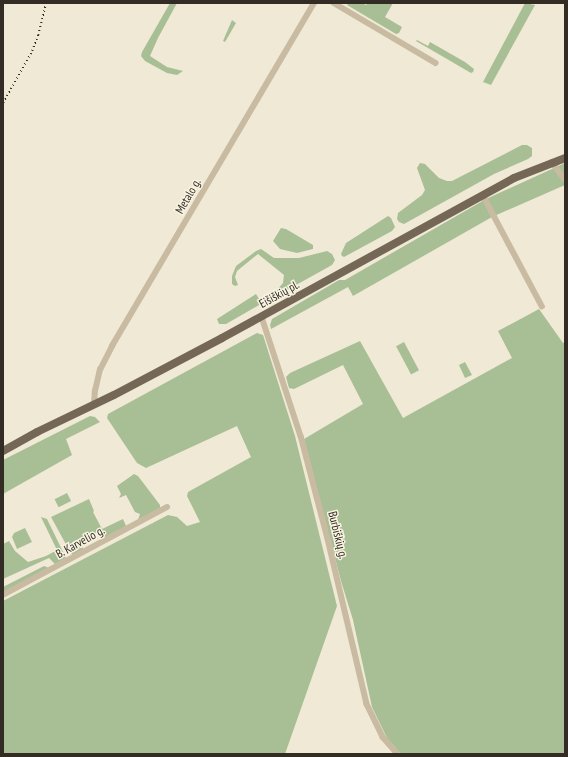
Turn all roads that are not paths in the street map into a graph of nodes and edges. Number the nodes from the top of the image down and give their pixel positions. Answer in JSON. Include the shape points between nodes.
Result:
{"nodes":[{"id":1,"x":314,"y":3,"type":"edge"},
{"id":2,"x":334,"y":3,"type":"edge"},
{"id":3,"x":436,"y":63,"type":"dead end"},
{"id":4,"x":565,"y":158,"type":"edge"},
{"id":5,"x":552,"y":162,"type":"junction"},
{"id":6,"x":565,"y":179,"type":"edge"},
{"id":7,"x":483,"y":195,"type":"junction"},
{"id":8,"x":542,"y":306,"type":"dead end"},
{"id":9,"x":262,"y":317,"type":"junction"},
{"id":10,"x":94,"y":404,"type":"junction"},
{"id":11,"x":3,"y":451,"type":"edge"},
{"id":12,"x":167,"y":507,"type":"dead end"},
{"id":13,"x":3,"y":596,"type":"edge"},
{"id":14,"x":398,"y":754,"type":"edge"}],
"edges":[{"from":1,"to":10,"type":"street","name":"Metalo g.","via":[[112,346],[100,370],[94,391]]},
{"from":2,"to":3,"type":"street"},
{"from":4,"to":5,"type":"main road","name":"Eišiškių pl."},
{"from":5,"to":6,"type":"street"},
{"from":5,"to":7,"type":"main road","name":"Eišiškių pl."},
{"from":7,"to":8,"type":"street"},
{"from":7,"to":9,"type":"main road","name":"Eišiškių pl."},
{"from":9,"to":10,"type":"main road","name":"Eišiškių pl."},
{"from":9,"to":14,"type":"street","name":"Burbiškių g.","via":[[301,436],[367,704],[383,737]]},
{"from":10,"to":11,"type":"main road","name":"Eišiškių pl."},
{"from":12,"to":13,"type":"street","name":"B. Karvelio g."}]}
